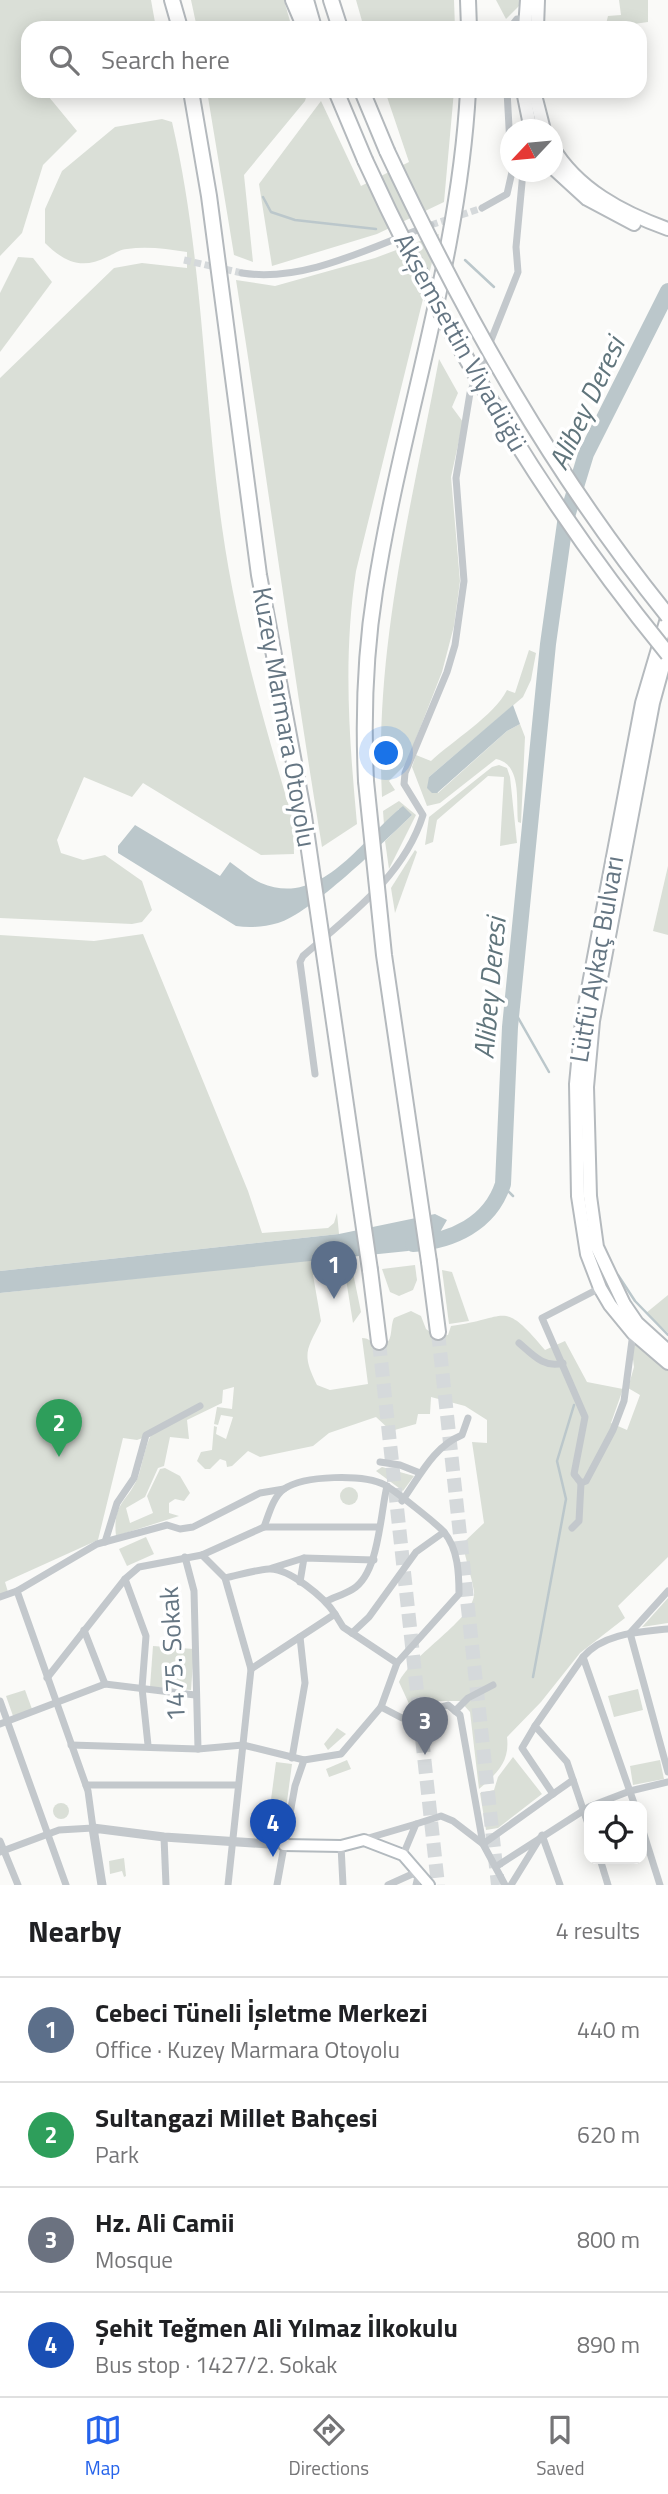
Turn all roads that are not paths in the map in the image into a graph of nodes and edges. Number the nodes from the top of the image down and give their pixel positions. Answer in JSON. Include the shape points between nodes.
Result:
{"nodes":[{"id":1,"x":172,"y":0,"type":"edge"},
{"id":2,"x":181,"y":0,"type":"edge"},
{"id":3,"x":293,"y":0,"type":"edge"},
{"id":4,"x":306,"y":0,"type":"edge"},
{"id":5,"x":331,"y":0,"type":"edge"},
{"id":6,"x":340,"y":0,"type":"edge"},
{"id":7,"x":468,"y":0,"type":"edge"},
{"id":8,"x":527,"y":0,"type":"edge"},
{"id":9,"x":538,"y":0,"type":"edge"},
{"id":10,"x":177,"y":21,"type":"edge"},
{"id":11,"x":179,"y":21,"type":"edge"},
{"id":12,"x":302,"y":21,"type":"edge"},
{"id":13,"x":312,"y":21,"type":"edge"},
{"id":14,"x":338,"y":21,"type":"edge"},
{"id":15,"x":341,"y":21,"type":"edge"},
{"id":16,"x":469,"y":21,"type":"edge"},
{"id":17,"x":531,"y":21,"type":"edge"},
{"id":18,"x":532,"y":21,"type":"edge"},
{"id":19,"x":192,"y":98,"type":"edge"},
{"id":20,"x":340,"y":98,"type":"edge"},
{"id":21,"x":365,"y":98,"type":"edge"},
{"id":22,"x":467,"y":98,"type":"edge"},
{"id":23,"x":507,"y":98,"type":"edge"},
{"id":24,"x":524,"y":98,"type":"edge"},
{"id":25,"x":536,"y":98,"type":"edge"},
{"id":26,"x":509,"y":119,"type":"edge"},
{"id":27,"x":529,"y":119,"type":"edge"},
{"id":28,"x":541,"y":119,"type":"edge"},
{"id":29,"x":563,"y":162,"type":"edge"},
{"id":30,"x":563,"y":177,"type":"edge"},
{"id":31,"x":510,"y":182,"type":"edge"},
{"id":32,"x":522,"y":182,"type":"edge"},
{"id":33,"x":507,"y":194,"type":"junction"},
{"id":34,"x":520,"y":197,"type":"junction"},
{"id":35,"x":482,"y":208,"type":"tunnel mouth"},
{"id":36,"x":431,"y":225,"type":"tunnel mouth"},
{"id":37,"x":668,"y":229,"type":"edge"},
{"id":38,"x":668,"y":237,"type":"edge"},
{"id":39,"x":242,"y":274,"type":"tunnel mouth"},
{"id":40,"x":668,"y":616,"type":"edge"},
{"id":41,"x":668,"y":648,"type":"edge"},
{"id":42,"x":668,"y":654,"type":"edge"},
{"id":43,"x":315,"y":1074,"type":"dead end"},
{"id":44,"x":605,"y":1285,"type":"junction"},
{"id":45,"x":438,"y":1332,"type":"tunnel mouth"},
{"id":46,"x":633,"y":1333,"type":"junction"},
{"id":47,"x":379,"y":1342,"type":"tunnel mouth"},
{"id":48,"x":519,"y":1343,"type":"dead end"},
{"id":49,"x":668,"y":1351,"type":"edge"},
{"id":50,"x":563,"y":1363,"type":"junction"},
{"id":51,"x":668,"y":1363,"type":"edge"},
{"id":52,"x":200,"y":1406,"type":"dead end"},
{"id":53,"x":468,"y":1418,"type":"dead end"},
{"id":54,"x":380,"y":1462,"type":"dead end"},
{"id":55,"x":420,"y":1473,"type":"junction"},
{"id":56,"x":581,"y":1483,"type":"junction"},
{"id":57,"x":387,"y":1486,"type":"junction"},
{"id":58,"x":285,"y":1489,"type":"junction"},
{"id":59,"x":402,"y":1501,"type":"junction"},
{"id":60,"x":264,"y":1527,"type":"junction"},
{"id":61,"x":378,"y":1527,"type":"junction"},
{"id":62,"x":572,"y":1528,"type":"dead end"},
{"id":63,"x":444,"y":1532,"type":"junction"},
{"id":64,"x":101,"y":1543,"type":"junction"},
{"id":65,"x":202,"y":1555,"type":"junction"},
{"id":66,"x":185,"y":1557,"type":"junction"},
{"id":67,"x":304,"y":1558,"type":"junction"},
{"id":68,"x":374,"y":1560,"type":"junction"},
{"id":69,"x":271,"y":1568,"type":"junction"},
{"id":70,"x":225,"y":1578,"type":"junction"},
{"id":71,"x":125,"y":1579,"type":"junction"},
{"id":72,"x":300,"y":1581,"type":"junction"},
{"id":73,"x":18,"y":1591,"type":"junction"},
{"id":74,"x":668,"y":1591,"type":"edge"},
{"id":75,"x":0,"y":1597,"type":"edge"},
{"id":76,"x":327,"y":1601,"type":"junction"},
{"id":77,"x":335,"y":1614,"type":"junction"},
{"id":78,"x":668,"y":1629,"type":"edge"},
{"id":79,"x":84,"y":1630,"type":"junction"},
{"id":80,"x":352,"y":1633,"type":"junction"},
{"id":81,"x":629,"y":1633,"type":"junction"},
{"id":82,"x":300,"y":1637,"type":"junction"},
{"id":83,"x":583,"y":1657,"type":"junction"},
{"id":84,"x":397,"y":1663,"type":"junction"},
{"id":85,"x":251,"y":1669,"type":"junction"},
{"id":86,"x":47,"y":1678,"type":"junction"},
{"id":87,"x":105,"y":1684,"type":"junction"},
{"id":88,"x":493,"y":1685,"type":"dead end"},
{"id":89,"x":142,"y":1688,"type":"junction"},
{"id":90,"x":195,"y":1695,"type":"junction"},
{"id":91,"x":0,"y":1700,"type":"edge"},
{"id":92,"x":55,"y":1703,"type":"junction"},
{"id":93,"x":381,"y":1707,"type":"junction"},
{"id":94,"x":455,"y":1710,"type":"junction"},
{"id":95,"x":4,"y":1722,"type":"edge"},
{"id":96,"x":535,"y":1726,"type":"junction"},
{"id":97,"x":71,"y":1745,"type":"junction"},
{"id":98,"x":148,"y":1745,"type":"junction"},
{"id":99,"x":243,"y":1745,"type":"junction"},
{"id":100,"x":198,"y":1749,"type":"junction"},
{"id":101,"x":292,"y":1758,"type":"junction"},
{"id":102,"x":304,"y":1760,"type":"junction"},
{"id":103,"x":668,"y":1772,"type":"edge"},
{"id":104,"x":573,"y":1780,"type":"junction"},
{"id":105,"x":668,"y":1782,"type":"edge"},
{"id":106,"x":86,"y":1785,"type":"junction"},
{"id":107,"x":238,"y":1785,"type":"junction"},
{"id":108,"x":630,"y":1791,"type":"junction"},
{"id":109,"x":553,"y":1794,"type":"junction"},
{"id":110,"x":585,"y":1801,"type":"edge"},
{"id":111,"x":604,"y":1801,"type":"edge"},
{"id":112,"x":633,"y":1801,"type":"edge"},
{"id":113,"x":584,"y":1809,"type":"edge"},
{"id":114,"x":416,"y":1824,"type":"junction"},
{"id":115,"x":93,"y":1828,"type":"junction"},
{"id":116,"x":50,"y":1835,"type":"junction"},
{"id":117,"x":542,"y":1835,"type":"junction"},
{"id":118,"x":164,"y":1837,"type":"junction"},
{"id":119,"x":364,"y":1839,"type":"junction"},
{"id":120,"x":0,"y":1842,"type":"edge"},
{"id":121,"x":232,"y":1842,"type":"junction"},
{"id":122,"x":483,"y":1844,"type":"junction"},
{"id":123,"x":647,"y":1844,"type":"edge"},
{"id":124,"x":284,"y":1845,"type":"junction"},
{"id":125,"x":341,"y":1846,"type":"junction"},
{"id":126,"x":1,"y":1851,"type":"edge"},
{"id":127,"x":403,"y":1855,"type":"junction"},
{"id":128,"x":602,"y":1864,"type":"edge"},
{"id":129,"x":497,"y":1866,"type":"junction"},
{"id":130,"x":420,"y":1871,"type":"junction"},
{"id":131,"x":18,"y":1885,"type":"edge"},
{"id":132,"x":65,"y":1885,"type":"edge"},
{"id":133,"x":102,"y":1885,"type":"edge"},
{"id":134,"x":166,"y":1885,"type":"edge"},
{"id":135,"x":228,"y":1885,"type":"edge"},
{"id":136,"x":277,"y":1885,"type":"edge"},
{"id":137,"x":343,"y":1885,"type":"edge"},
{"id":138,"x":388,"y":1885,"type":"edge"},
{"id":139,"x":416,"y":1885,"type":"edge"},
{"id":140,"x":429,"y":1885,"type":"edge"},
{"id":141,"x":505,"y":1885,"type":"edge"},
{"id":142,"x":511,"y":1885,"type":"edge"},
{"id":143,"x":560,"y":1885,"type":"edge"},
{"id":144,"x":608,"y":1885,"type":"edge"},
{"id":145,"x":660,"y":1885,"type":"edge"}],
"edges":[{"from":1,"to":10,"type":"highway"},
{"from":2,"to":11,"type":"highway"},
{"from":3,"to":12,"type":"highway"},
{"from":4,"to":13,"type":"highway"},
{"from":5,"to":14,"type":"highway"},
{"from":6,"to":15,"type":"highway"},
{"from":7,"to":16,"type":"highway"},
{"from":8,"to":17,"type":"main road"},
{"from":9,"to":18,"type":"main road"},
{"from":19,"to":47,"type":"highway","name":"Kuzey Marmara Otoyolu","bridge":true,"via":[[259,575],[304,816]]},
{"from":20,"to":42,"type":"highway","name":"Akşemsettin Viyadüğü","bridge":true,"via":[[419,275],[481,387],[582,543]]},
{"from":21,"to":40,"type":"highway","name":"Akşemsettin Viyadüğü","bridge":true,"via":[[492,361],[585,506]]},
{"from":22,"to":45,"type":"highway","bridge":true,"via":[[458,191],[375,590],[366,674],[366,781],[384,955]]},
{"from":23,"to":26,"type":"street"},
{"from":24,"to":27,"type":"main road"},
{"from":25,"to":28,"type":"main road"},
{"from":29,"to":37,"type":"main road","via":[[597,195]]},
{"from":30,"to":38,"type":"main road","via":[[587,199],[618,217]]},
{"from":31,"to":33,"type":"street"},
{"from":32,"to":34,"type":"street"},
{"from":33,"to":34,"type":"street"},
{"from":33,"to":35,"type":"street"},
{"from":34,"to":43,"type":"street","via":[[518,272],[470,393],[456,478],[464,581],[455,645],[405,773],[404,784],[423,815],[391,875],[300,962]]},
{"from":36,"to":39,"type":"street","via":[[301,272]]},
{"from":40,"to":44,"type":"main road","name":"Lütfü Aykaç Bulvarı","via":[[642,703],[579,1049],[578,1196],[582,1232]]},
{"from":41,"to":44,"type":"main road","name":"Lütfü Aykaç Bulvarı","via":[[653,703],[589,1052],[592,1224]]},
{"from":44,"to":46,"type":"main road","name":"Lütfü Aykaç Bulvarı"},
{"from":44,"to":49,"type":"main road","name":"Lütfü Aykaç Bulvarı"},
{"from":44,"to":50,"type":"street","via":[[542,1318]]},
{"from":46,"to":51,"type":"main road","name":"Lütfü Aykaç Bulvarı"},
{"from":46,"to":56,"type":"street","via":[[624,1401],[613,1430]]},
{"from":48,"to":50,"type":"street","via":[[542,1362]]},
{"from":50,"to":56,"type":"street","via":[[585,1417],[574,1474]]},
{"from":52,"to":64,"type":"street","via":[[146,1435],[134,1478],[117,1503]]},
{"from":53,"to":55,"type":"street","via":[[462,1434],[447,1441]]},
{"from":54,"to":55,"type":"street"},
{"from":55,"to":59,"type":"street"},
{"from":56,"to":62,"type":"street","via":[[579,1521]]},
{"from":57,"to":58,"type":"street","via":[[356,1478],[316,1479]]},
{"from":57,"to":59,"type":"street"},
{"from":57,"to":61,"type":"street"},
{"from":58,"to":60,"type":"street","via":[[272,1504]]},
{"from":58,"to":64,"type":"street","via":[[260,1493],[193,1527],[167,1525]]},
{"from":59,"to":63,"type":"street"},
{"from":60,"to":61,"type":"street"},
{"from":60,"to":65,"type":"street"},
{"from":61,"to":68,"type":"street"},
{"from":63,"to":80,"type":"street","via":[[416,1552]]},
{"from":63,"to":84,"type":"street","via":[[458,1565],[459,1594]]},
{"from":64,"to":73,"type":"street"},
{"from":65,"to":66,"type":"street"},
{"from":65,"to":70,"type":"street"},
{"from":66,"to":71,"type":"street","via":[[139,1567]]},
{"from":66,"to":90,"type":"street","name":"1475. Sokak","via":[[194,1591]]},
{"from":67,"to":68,"type":"street"},
{"from":67,"to":69,"type":"street"},
{"from":67,"to":72,"type":"street"},
{"from":68,"to":76,"type":"street","via":[[353,1589]]},
{"from":69,"to":70,"type":"street"},
{"from":69,"to":72,"type":"street"},
{"from":70,"to":85,"type":"street"},
{"from":71,"to":79,"type":"street"},
{"from":71,"to":89,"type":"street","via":[[146,1636]]},
{"from":72,"to":76,"type":"street"},
{"from":73,"to":75,"type":"street"},
{"from":73,"to":86,"type":"street"},
{"from":74,"to":81,"type":"street"},
{"from":76,"to":77,"type":"street"},
{"from":77,"to":80,"type":"street"},
{"from":77,"to":82,"type":"street"},
{"from":78,"to":81,"type":"street"},
{"from":79,"to":86,"type":"street"},
{"from":79,"to":87,"type":"street"},
{"from":80,"to":84,"type":"street"},
{"from":81,"to":83,"type":"street","via":[[610,1638]]},
{"from":81,"to":103,"type":"street"},
{"from":82,"to":85,"type":"street"},
{"from":82,"to":101,"type":"street","via":[[305,1683]]},
{"from":83,"to":96,"type":"street"},
{"from":83,"to":108,"type":"street"},
{"from":84,"to":93,"type":"street"},
{"from":85,"to":99,"type":"street"},
{"from":86,"to":92,"type":"street"},
{"from":87,"to":89,"type":"street"},
{"from":87,"to":92,"type":"street"},
{"from":88,"to":94,"type":"street"},
{"from":89,"to":90,"type":"street"},
{"from":89,"to":98,"type":"street"},
{"from":90,"to":100,"type":"street","name":"1475. Sokak"},
{"from":91,"to":95,"type":"street"},
{"from":92,"to":95,"type":"street"},
{"from":92,"to":97,"type":"street"},
{"from":93,"to":94,"type":"street","via":[[402,1718],[448,1705]]},
{"from":93,"to":102,"type":"street","via":[[341,1754]]},
{"from":94,"to":122,"type":"street","via":[[460,1715]]},
{"from":95,"to":116,"type":"street"},
{"from":96,"to":104,"type":"street","via":[[566,1762]]},
{"from":96,"to":109,"type":"street","via":[[522,1748]]},
{"from":97,"to":98,"type":"street"},
{"from":97,"to":106,"type":"street"},
{"from":98,"to":100,"type":"street"},
{"from":99,"to":100,"type":"street"},
{"from":99,"to":101,"type":"street"},
{"from":99,"to":107,"type":"street"},
{"from":101,"to":102,"type":"street"},
{"from":102,"to":124,"type":"street"},
{"from":104,"to":109,"type":"street"},
{"from":104,"to":110,"type":"street"},
{"from":105,"to":108,"type":"street"},
{"from":106,"to":107,"type":"street"},
{"from":106,"to":115,"type":"street"},
{"from":107,"to":121,"type":"street"},
{"from":108,"to":111,"type":"street"},
{"from":108,"to":112,"type":"street"},
{"from":109,"to":122,"type":"street"},
{"from":113,"to":117,"type":"street"},
{"from":114,"to":119,"type":"street"},
{"from":114,"to":122,"type":"street","via":[[441,1816]]},
{"from":114,"to":127,"type":"street"},
{"from":115,"to":116,"type":"street"},
{"from":115,"to":118,"type":"street"},
{"from":115,"to":133,"type":"street"},
{"from":116,"to":126,"type":"street"},
{"from":116,"to":132,"type":"street"},
{"from":117,"to":129,"type":"street"},
{"from":117,"to":142,"type":"street"},
{"from":117,"to":143,"type":"street"},
{"from":118,"to":121,"type":"street"},
{"from":118,"to":134,"type":"street"},
{"from":119,"to":125,"type":"main road"},
{"from":119,"to":127,"type":"main road"},
{"from":120,"to":126,"type":"street"},
{"from":121,"to":124,"type":"street"},
{"from":121,"to":135,"type":"street"},
{"from":122,"to":129,"type":"street"},
{"from":123,"to":145,"type":"street"},
{"from":124,"to":125,"type":"main road"},
{"from":124,"to":136,"type":"street"},
{"from":125,"to":137,"type":"street"},
{"from":126,"to":131,"type":"street"},
{"from":127,"to":130,"type":"main road"},
{"from":128,"to":144,"type":"street"},
{"from":129,"to":141,"type":"street"},
{"from":130,"to":138,"type":"street"},
{"from":130,"to":139,"type":"street"},
{"from":130,"to":140,"type":"main road"}]}
